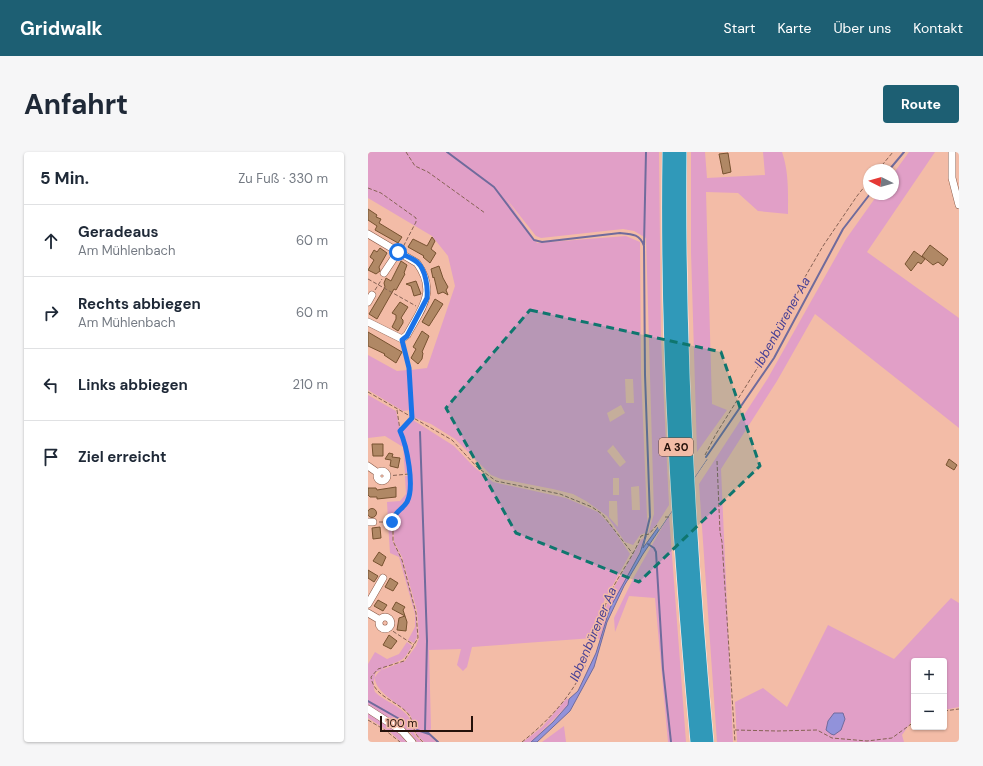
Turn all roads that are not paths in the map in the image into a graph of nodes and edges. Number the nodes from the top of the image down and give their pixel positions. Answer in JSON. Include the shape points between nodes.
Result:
{"nodes":[{"id":1,"x":669,"y":152,"type":"edge"},
{"id":2,"x":680,"y":152,"type":"edge"},
{"id":3,"x":952,"y":152,"type":"edge"},
{"id":4,"x":959,"y":205,"type":"edge"},
{"id":5,"x":368,"y":234,"type":"edge"},
{"id":6,"x":398,"y":252,"type":"junction"},
{"id":7,"x":384,"y":273,"type":"road end"},
{"id":8,"x":368,"y":322,"type":"edge"},
{"id":9,"x":368,"y":466,"type":"edge"},
{"id":10,"x":387,"y":476,"type":"road end"},
{"id":11,"x":383,"y":578,"type":"dead end"},
{"id":12,"x":368,"y":604,"type":"edge"},
{"id":13,"x":368,"y":613,"type":"edge"},
{"id":14,"x":388,"y":628,"type":"road end"},
{"id":15,"x":368,"y":709,"type":"edge"},
{"id":16,"x":412,"y":742,"type":"edge"},
{"id":17,"x":697,"y":742,"type":"edge"},
{"id":18,"x":708,"y":742,"type":"edge"}],
"edges":[{"from":1,"to":17,"type":"highway","number":"A 30","via":[[673,391],[681,546]]},
{"from":2,"to":18,"type":"highway","number":"A 30","via":[[686,443]]},
{"from":3,"to":4,"type":"street","via":[[952,178]]},
{"from":5,"to":6,"type":"street"},
{"from":6,"to":7,"type":"street"},
{"from":6,"to":8,"type":"street","via":[[417,263],[423,270],[427,298],[407,336],[402,340]]},
{"from":9,"to":10,"type":"street","via":[[378,473],[384,472]]},
{"from":11,"to":12,"type":"street"},
{"from":13,"to":14,"type":"street","via":[[380,620],[380,627]]},
{"from":15,"to":16,"type":"street","via":[[402,731]]}]}
